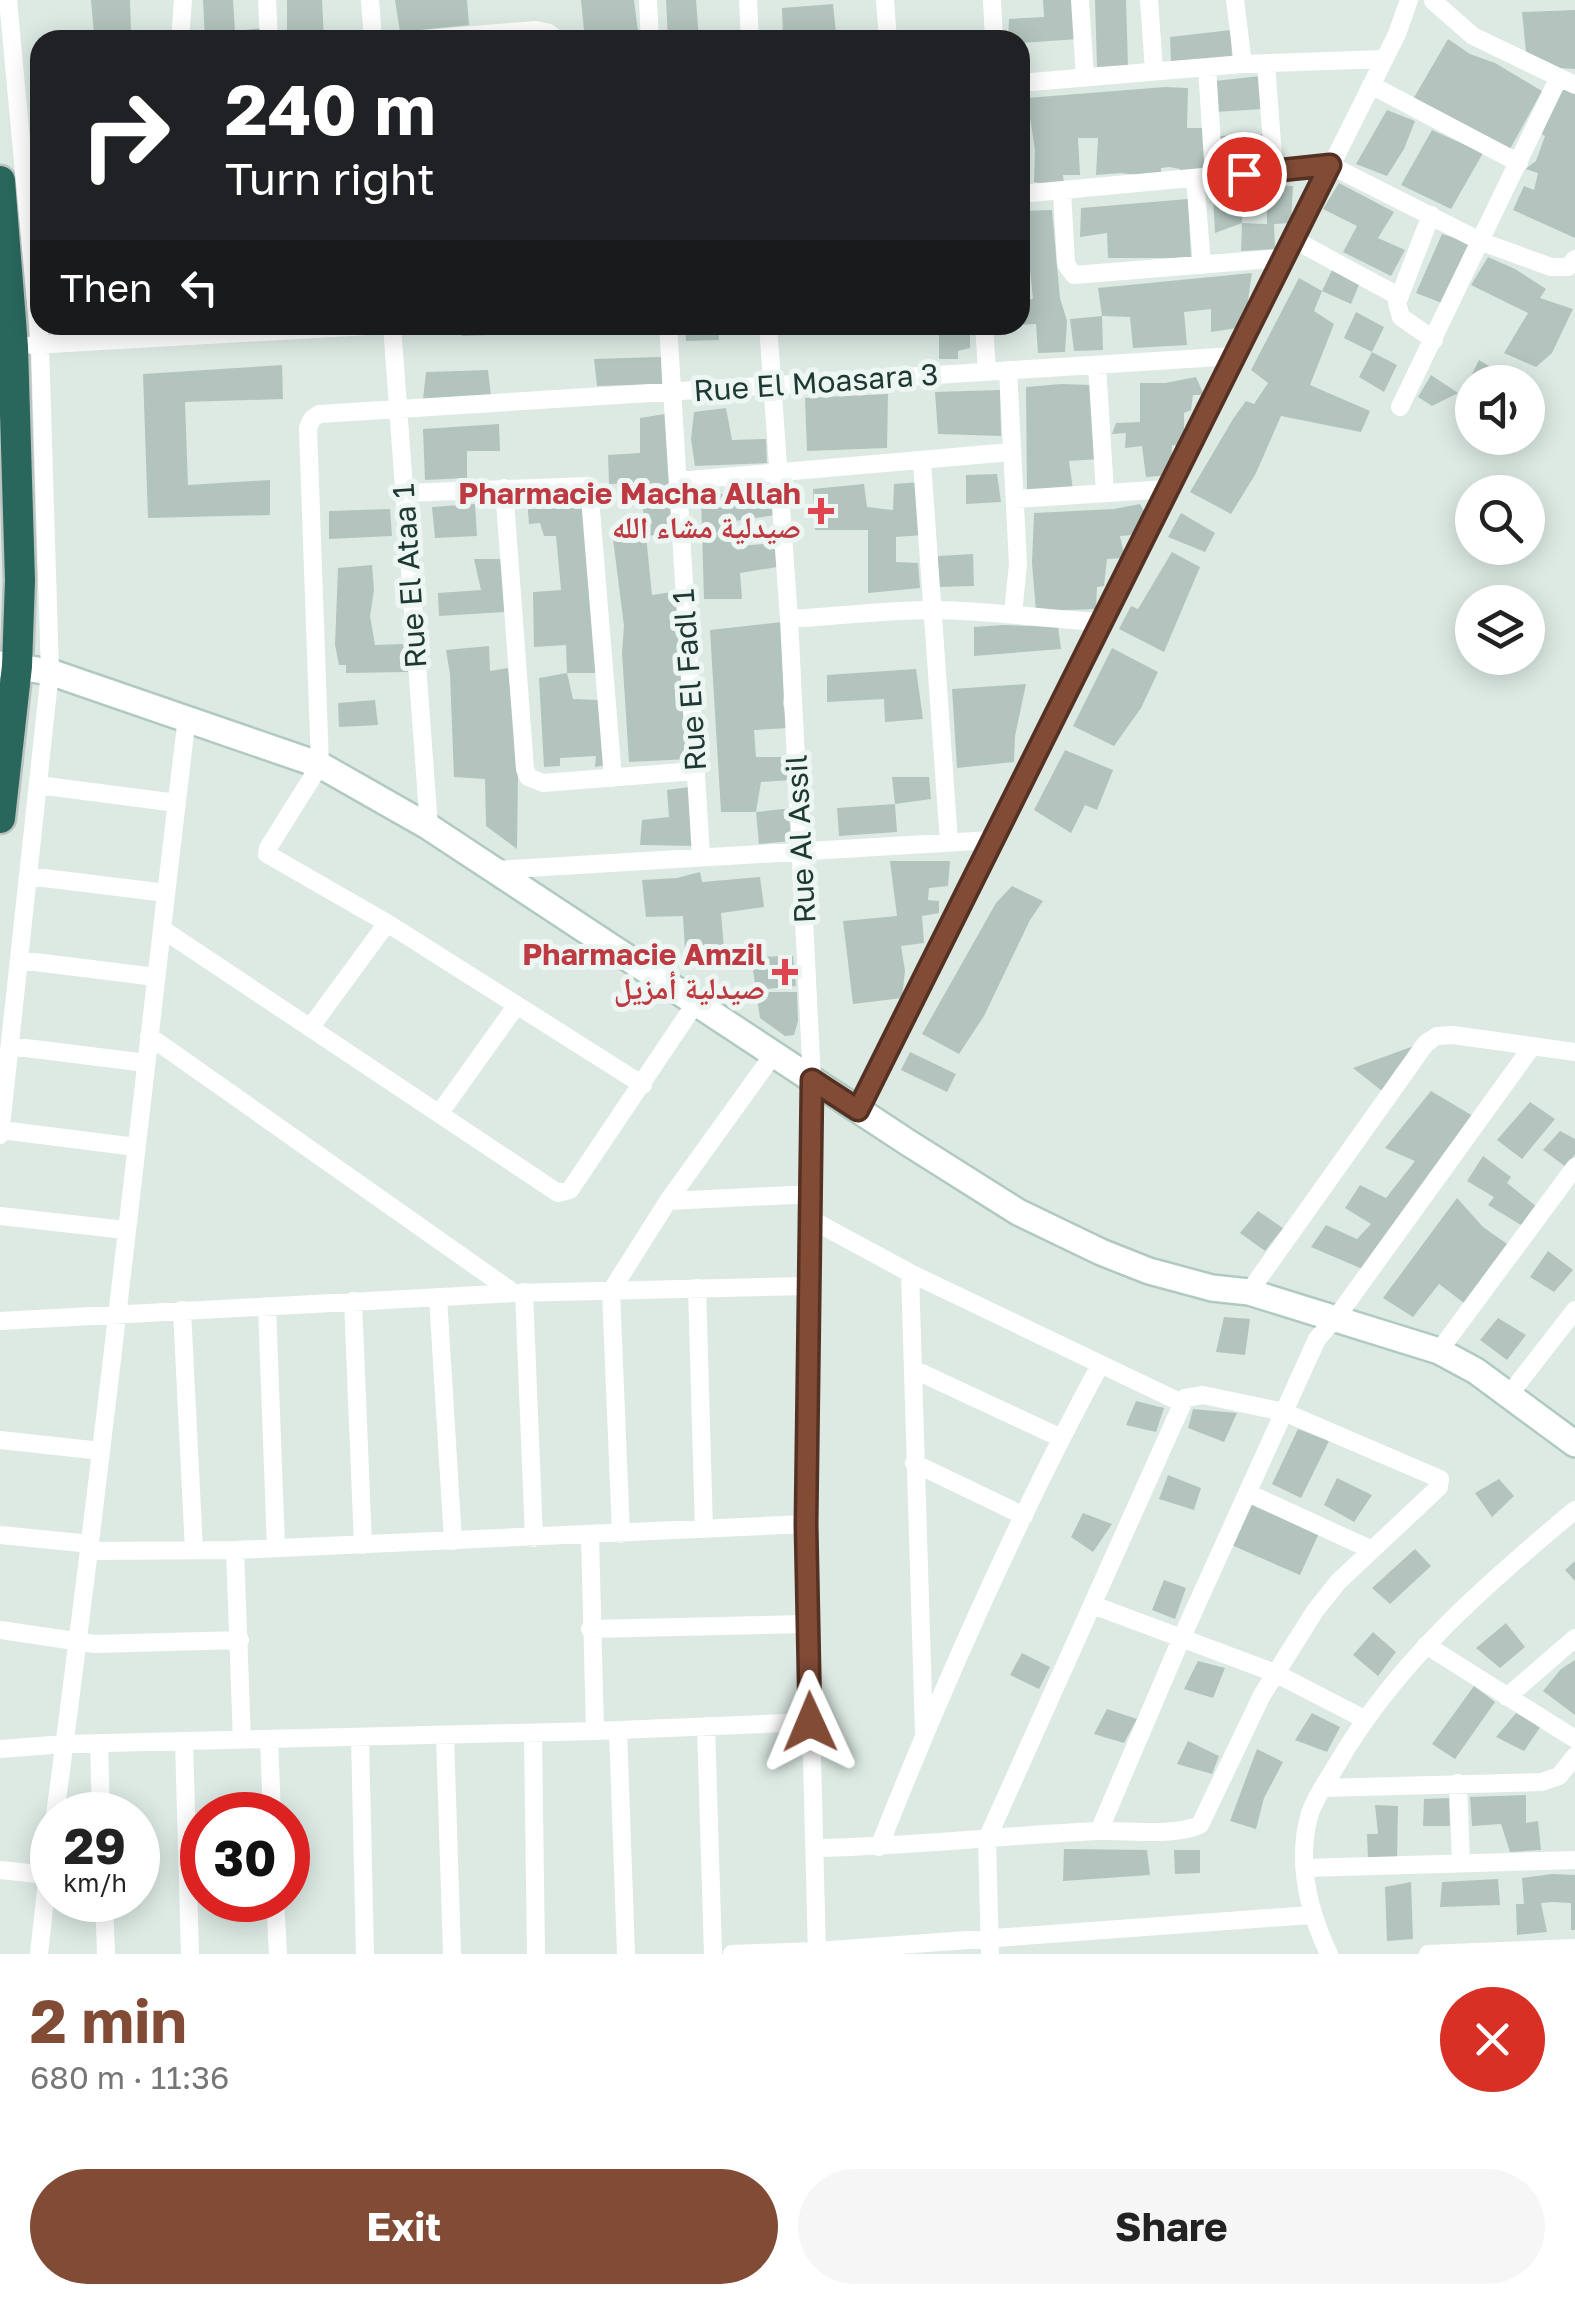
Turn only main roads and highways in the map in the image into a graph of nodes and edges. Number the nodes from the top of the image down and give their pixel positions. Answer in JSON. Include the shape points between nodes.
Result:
{"nodes":[{"id":1,"x":0,"y":181,"type":"edge"},
{"id":2,"x":18,"y":347,"type":"edge"},
{"id":3,"x":0,"y":445,"type":"edge"},
{"id":4,"x":0,"y":589,"type":"edge"},
{"id":5,"x":9,"y":665,"type":"edge"},
{"id":6,"x":0,"y":818,"type":"edge"}],
"edges":[{"from":1,"to":2,"type":"highway"},
{"from":2,"to":5,"type":"highway","via":[[20,532]]},
{"from":3,"to":4,"type":"highway"},
{"from":5,"to":6,"type":"highway"}]}
